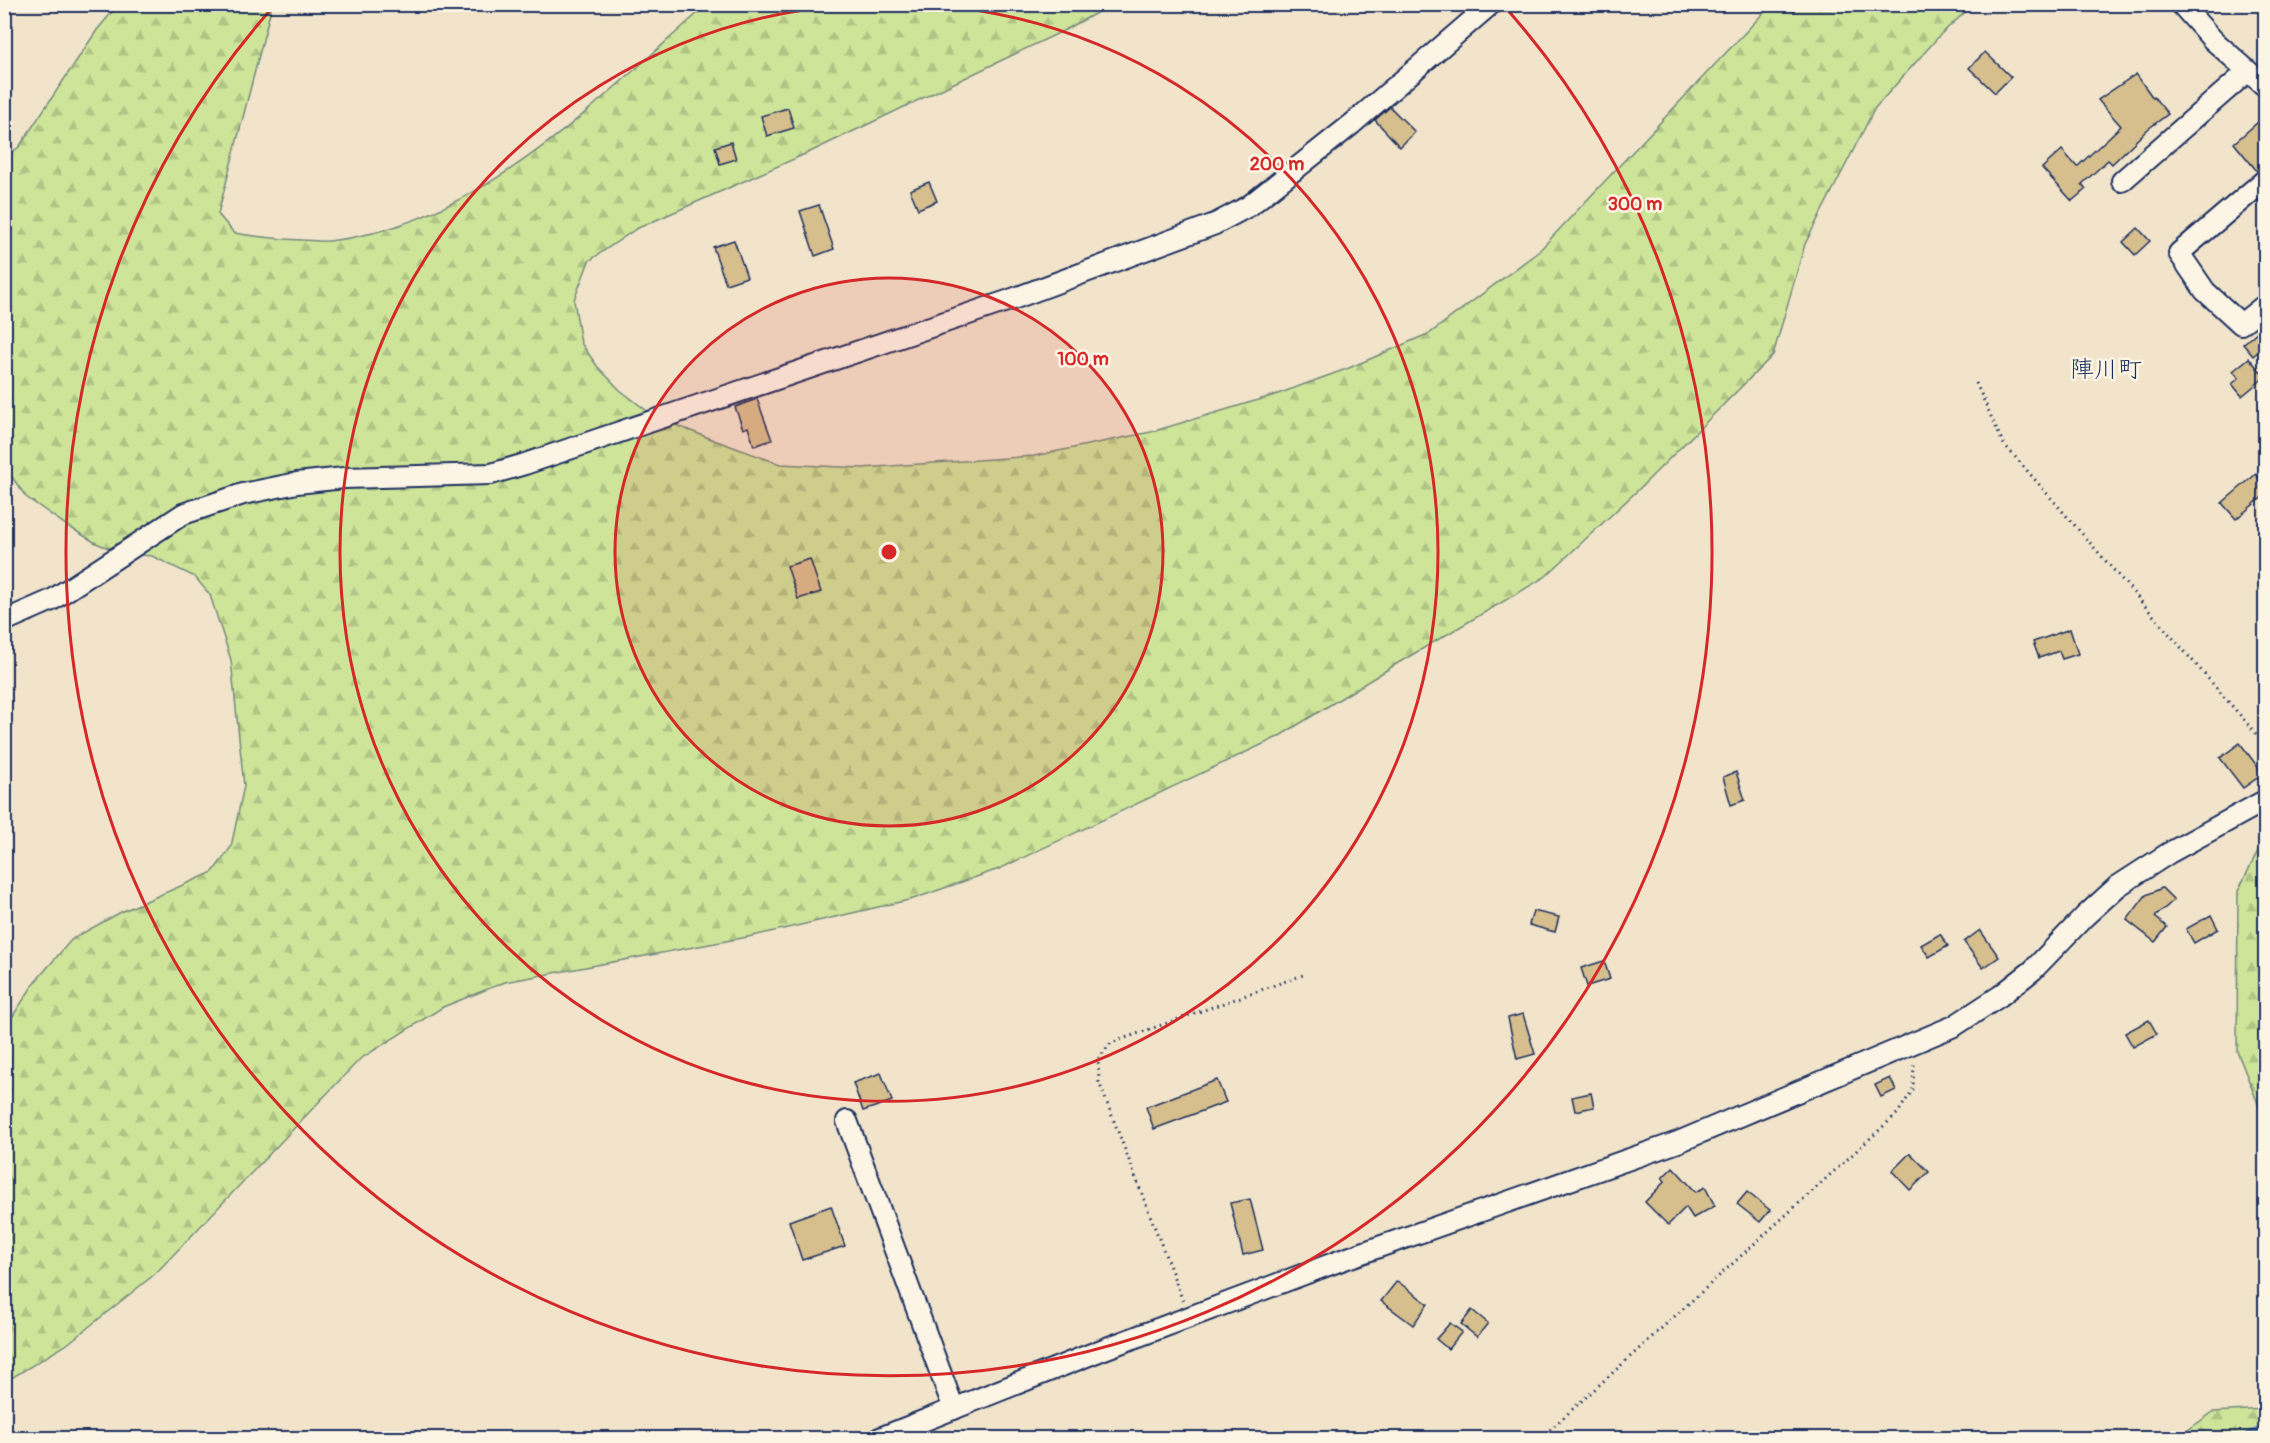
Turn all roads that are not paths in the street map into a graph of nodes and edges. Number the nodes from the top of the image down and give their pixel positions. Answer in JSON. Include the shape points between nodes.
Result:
{"nodes":[{"id":1,"x":1491,"y":4,"type":"edge"},
{"id":2,"x":2181,"y":4,"type":"edge"},
{"id":3,"x":2247,"y":72,"type":"junction"},
{"id":4,"x":2265,"y":87,"type":"edge"},
{"id":5,"x":2265,"y":179,"type":"edge"},
{"id":6,"x":2122,"y":181,"type":"dead end"},
{"id":7,"x":2265,"y":304,"type":"edge"},
{"id":8,"x":4,"y":621,"type":"edge"},
{"id":9,"x":2265,"y":800,"type":"edge"},
{"id":10,"x":848,"y":1121,"type":"dead end"},
{"id":11,"x":954,"y":1409,"type":"junction"},
{"id":12,"x":880,"y":1438,"type":"edge"}],
"edges":[{"from":1,"to":8,"type":"street","via":[[1352,124],[1248,206],[1215,224],[1010,300],[491,474],[297,483],[203,507],[183,514],[52,600]]},
{"from":2,"to":3,"type":"street"},
{"from":3,"to":4,"type":"street"},
{"from":3,"to":6,"type":"street"},
{"from":5,"to":7,"type":"street","via":[[2179,253],[2205,291],[2241,324]]},
{"from":9,"to":11,"type":"street","via":[[2118,886],[2033,970],[1954,1026],[1678,1142],[1339,1261]]},
{"from":10,"to":11,"type":"street"},
{"from":11,"to":12,"type":"street"}]}
